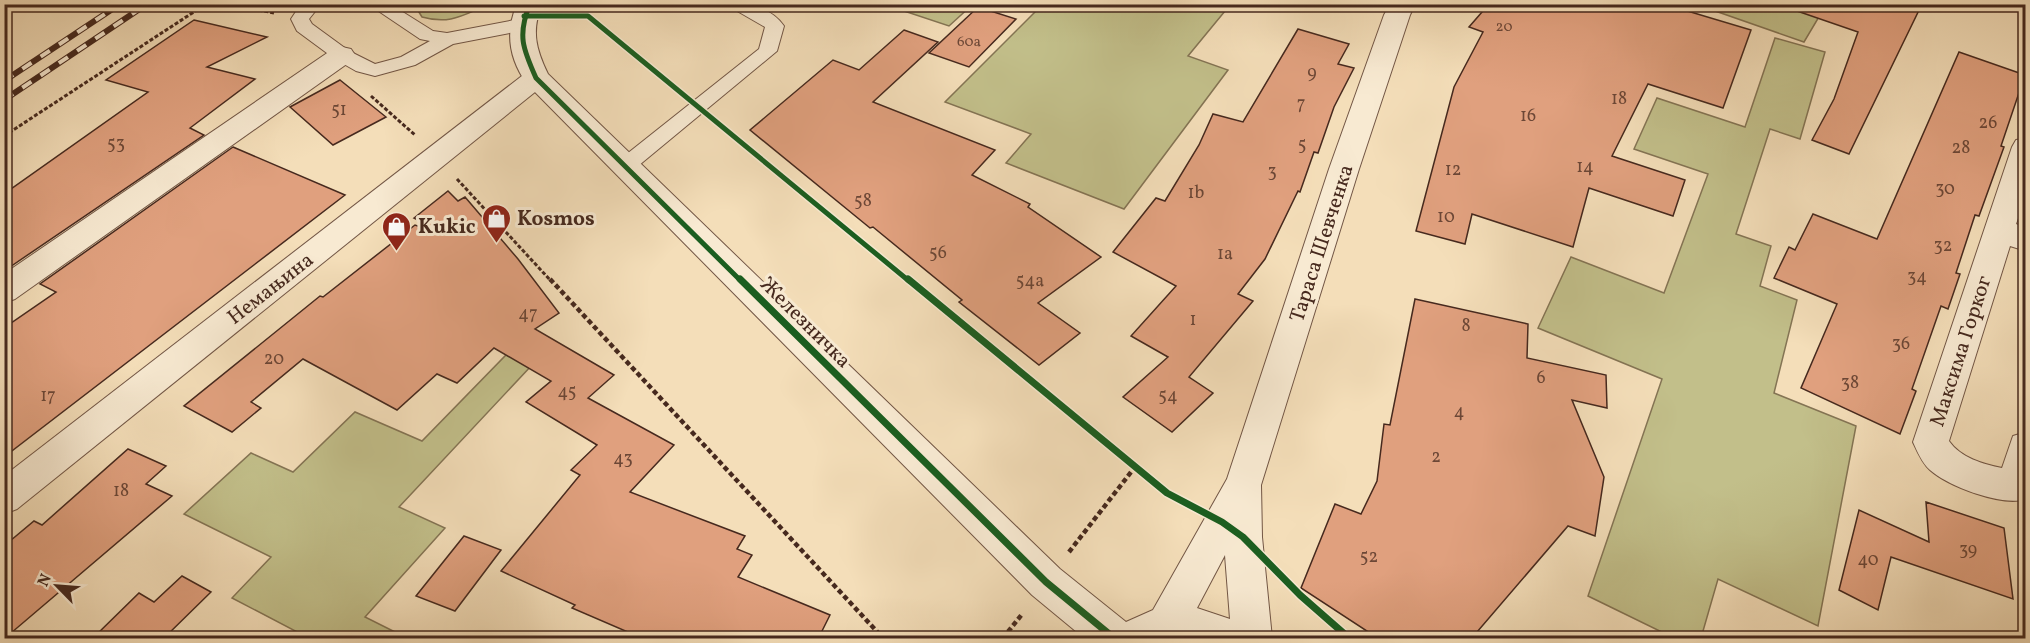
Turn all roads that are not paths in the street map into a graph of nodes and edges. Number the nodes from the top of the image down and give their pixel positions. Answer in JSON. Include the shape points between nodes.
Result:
{"nodes":[{"id":1,"x":312,"y":4,"type":"edge"},
{"id":2,"x":377,"y":4,"type":"edge"},
{"id":3,"x":734,"y":4,"type":"edge"},
{"id":4,"x":1403,"y":4,"type":"edge"},
{"id":5,"x":525,"y":15,"type":"edge"},
{"id":6,"x":447,"y":39,"type":"junction"},
{"id":7,"x":335,"y":60,"type":"junction"},
{"id":8,"x":536,"y":78,"type":"junction"},
{"id":9,"x":2025,"y":147,"type":"edge"},
{"id":10,"x":625,"y":166,"type":"junction"},
{"id":11,"x":2012,"y":235,"type":"edge"},
{"id":12,"x":4,"y":291,"type":"edge"},
{"id":13,"x":2025,"y":447,"type":"edge"},
{"id":14,"x":1244,"y":483,"type":"junction"},
{"id":15,"x":4,"y":498,"type":"edge"},
{"id":16,"x":1151,"y":632,"type":"edge"},
{"id":17,"x":1114,"y":639,"type":"edge"},
{"id":18,"x":1227,"y":639,"type":"edge"},
{"id":19,"x":1252,"y":639,"type":"edge"}],
"edges":[{"from":1,"to":7,"type":"lane","via":[[300,19]]},
{"from":2,"to":6,"type":"lane","via":[[428,35]]},
{"from":3,"to":10,"type":"lane","via":[[775,26],[768,51]]},
{"from":4,"to":14,"type":"street","name":"Тараса Шевченка","via":[[1344,169]]},
{"from":5,"to":6,"type":"lane"},
{"from":5,"to":8,"type":"street","name":"Железничка","via":[[525,53]]},
{"from":6,"to":7,"type":"lane","via":[[386,69]]},
{"from":7,"to":12,"type":"street"},
{"from":8,"to":10,"type":"street","name":"Железничка"},
{"from":8,"to":15,"type":"street","name":"Немањина"},
{"from":9,"to":11,"type":"street","name":"Максима Горког"},
{"from":10,"to":17,"type":"street","name":"Железничка","via":[[1046,582]]},
{"from":11,"to":13,"type":"street","name":"Максима Горког","via":[[1931,442],[1944,461],[1996,484],[2016,486]]},
{"from":14,"to":16,"type":"street","name":"Тараса Шевченка"},
{"from":14,"to":19,"type":"street","name":"Тараса Шевченка","via":[[1243,537]]},
{"from":16,"to":18,"type":"street","via":[[1189,625],[1214,631]]}]}
